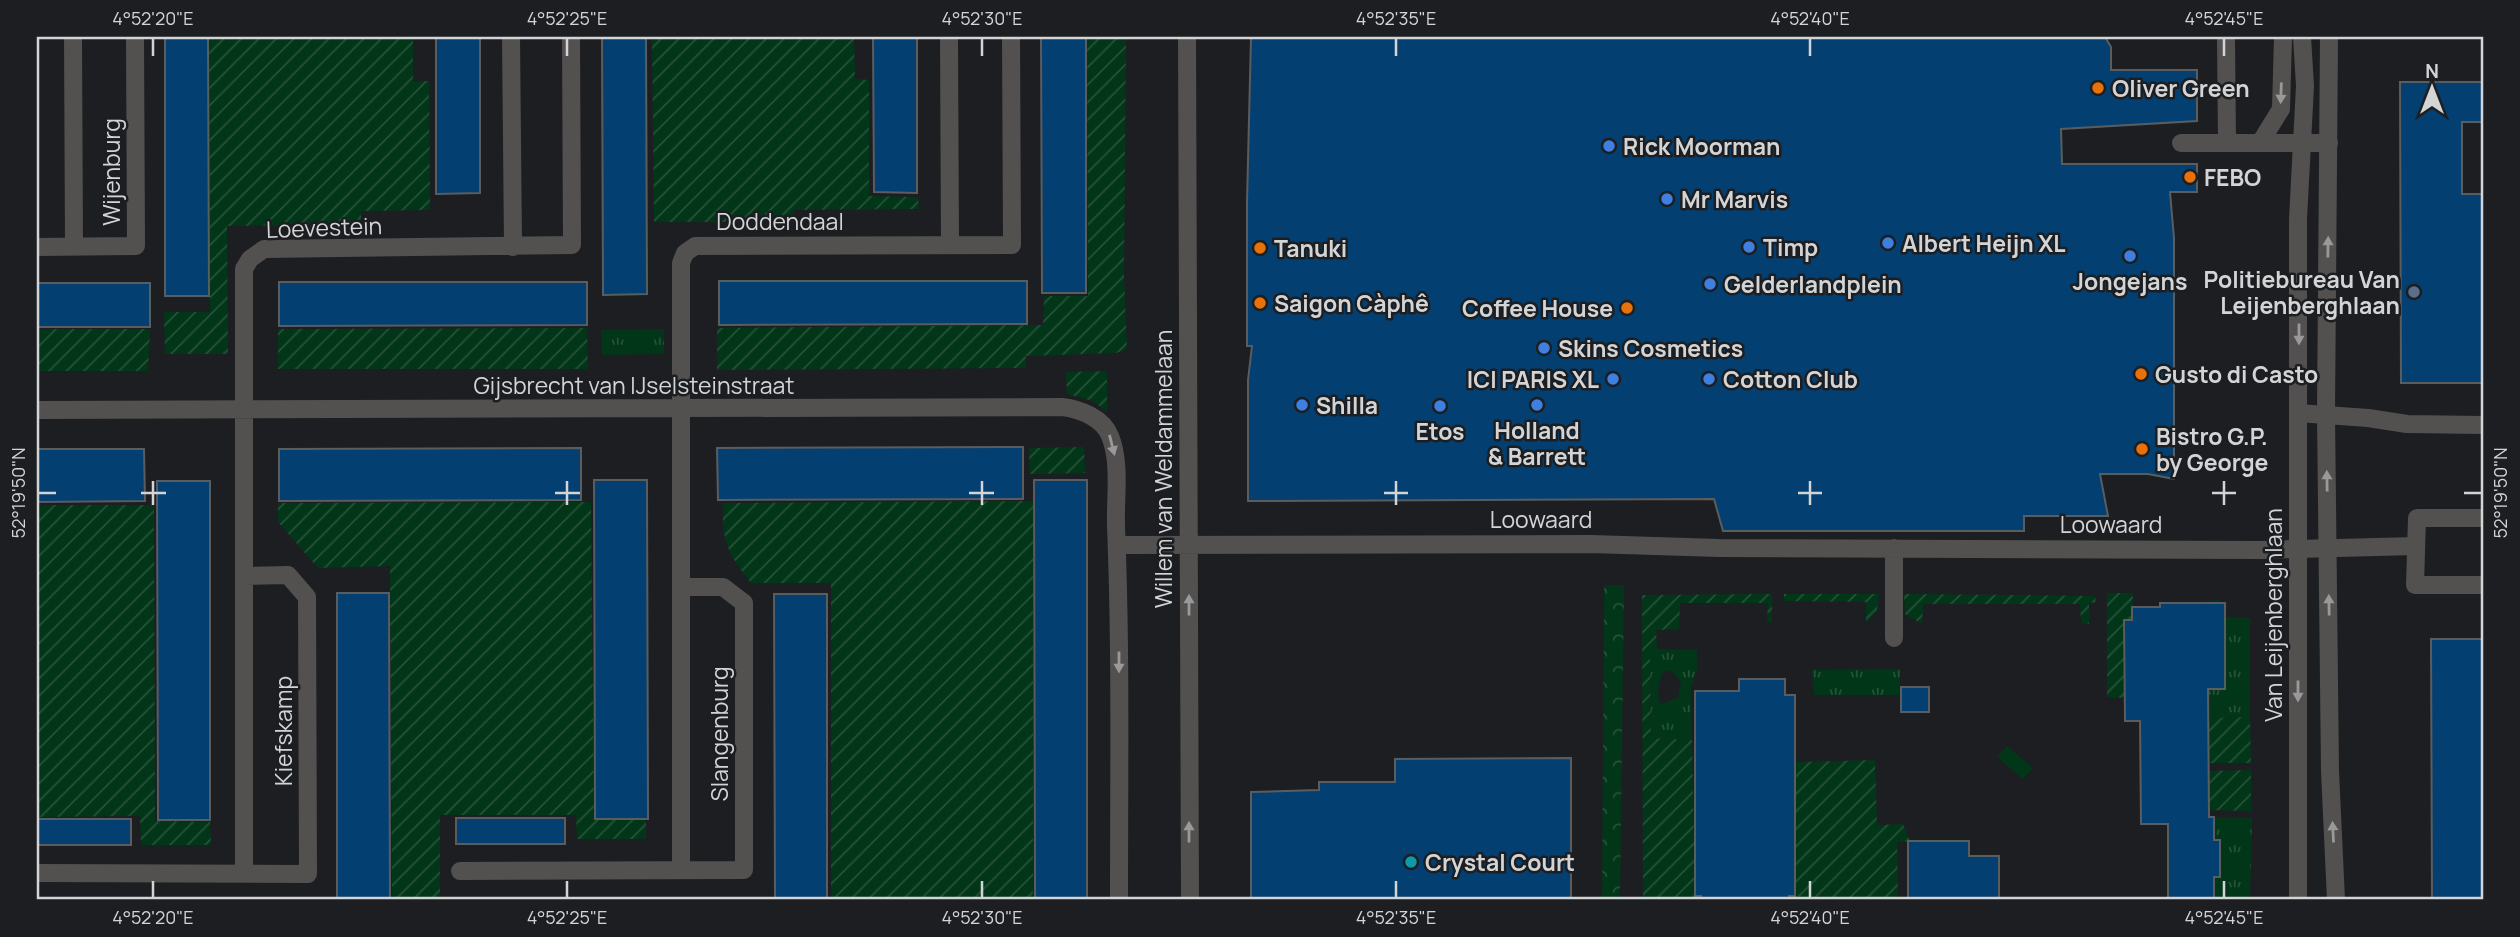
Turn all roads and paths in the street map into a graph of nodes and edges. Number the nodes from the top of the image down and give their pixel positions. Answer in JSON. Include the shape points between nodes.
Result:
{"nodes":[{"id":1,"x":73,"y":37,"type":"edge"},
{"id":2,"x":135,"y":37,"type":"edge"},
{"id":3,"x":512,"y":37,"type":"edge"},
{"id":4,"x":571,"y":37,"type":"edge"},
{"id":5,"x":949,"y":37,"type":"edge"},
{"id":6,"x":1011,"y":37,"type":"edge"},
{"id":7,"x":1187,"y":37,"type":"edge"},
{"id":8,"x":2226,"y":37,"type":"edge"},
{"id":9,"x":2283,"y":37,"type":"edge"},
{"id":10,"x":2302,"y":37,"type":"edge"},
{"id":11,"x":2329,"y":37,"type":"edge"},
{"id":12,"x":2181,"y":143,"type":"dead end"},
{"id":13,"x":2227,"y":143,"type":"junction"},
{"id":14,"x":2260,"y":143,"type":"junction"},
{"id":15,"x":2303,"y":143,"type":"junction"},
{"id":16,"x":2329,"y":143,"type":"junction"},
{"id":17,"x":950,"y":245,"type":"junction"},
{"id":18,"x":74,"y":246,"type":"junction"},
{"id":19,"x":37,"y":247,"type":"edge"},
{"id":20,"x":513,"y":247,"type":"junction"},
{"id":21,"x":682,"y":409,"type":"junction"},
{"id":22,"x":37,"y":410,"type":"edge"},
{"id":23,"x":245,"y":410,"type":"junction"},
{"id":24,"x":2298,"y":413,"type":"junction"},
{"id":25,"x":2326,"y":414,"type":"junction"},
{"id":26,"x":2483,"y":425,"type":"edge"},
{"id":27,"x":2483,"y":518,"type":"edge"},
{"id":28,"x":1189,"y":544,"type":"junction"},
{"id":29,"x":1119,"y":545,"type":"junction"},
{"id":30,"x":2416,"y":546,"type":"junction"},
{"id":31,"x":1894,"y":548,"type":"junction"},
{"id":32,"x":2328,"y":549,"type":"junction"},
{"id":33,"x":2298,"y":550,"type":"junction"},
{"id":34,"x":245,"y":576,"type":"junction"},
{"id":35,"x":2483,"y":584,"type":"edge"},
{"id":36,"x":682,"y":587,"type":"junction"},
{"id":37,"x":1894,"y":638,"type":"dead end"},
{"id":38,"x":681,"y":870,"type":"junction"},
{"id":39,"x":460,"y":871,"type":"dead end"},
{"id":40,"x":37,"y":873,"type":"edge"},
{"id":41,"x":244,"y":873,"type":"junction"},
{"id":42,"x":1119,"y":900,"type":"edge"},
{"id":43,"x":1190,"y":900,"type":"edge"},
{"id":44,"x":2298,"y":900,"type":"edge"},
{"id":45,"x":2336,"y":900,"type":"edge"}],
"edges":[{"from":1,"to":18,"type":"street","name":"Wijenburg"},
{"from":2,"to":18,"type":"street","name":"Wijenburg","via":[[136,246]]},
{"from":3,"to":20,"type":"street"},
{"from":4,"to":20,"type":"street","name":"Loevestein","via":[[572,245]]},
{"from":5,"to":17,"type":"street"},
{"from":6,"to":17,"type":"street","name":"Doddendaal","via":[[1012,245]]},
{"from":7,"to":28,"type":"street","name":"Willem van Weldammelaan"},
{"from":8,"to":13,"type":"street"},
{"from":9,"to":14,"type":"street","one_way":true,"via":[[2281,108]]},
{"from":10,"to":15,"type":"street","name":"Van Leijenberghlaan"},
{"from":11,"to":16,"type":"street"},
{"from":12,"to":13,"type":"street"},
{"from":13,"to":14,"type":"street"},
{"from":14,"to":15,"type":"street"},
{"from":15,"to":16,"type":"street"},
{"from":15,"to":24,"type":"street","name":"Van Leijenberghlaan","one_way":true,"via":[[2298,219]]},
{"from":25,"to":16,"type":"street","one_way":true},
{"from":17,"to":21,"type":"street","name":"Doddendaal","via":[[695,246],[681,263]]},
{"from":18,"to":19,"type":"street","name":"Wijenburg"},
{"from":20,"to":23,"type":"street","name":"Loevestein","via":[[264,249],[244,269]]},
{"from":21,"to":23,"type":"street","name":"Gijsbrecht van IJselsteinstraat"},
{"from":21,"to":29,"type":"street","name":"Gijsbrecht van IJselsteinstraat","one_way":true,"via":[[1062,407],[1081,411],[1110,434]]},
{"from":21,"to":36,"type":"street","name":"Slangenburg"},
{"from":22,"to":23,"type":"street","name":"Gijsbrecht van IJselsteinstraat"},
{"from":23,"to":34,"type":"street","name":"Kiefskamp"},
{"from":24,"to":25,"type":"street"},
{"from":24,"to":33,"type":"street","name":"Van Leijenberghlaan"},
{"from":25,"to":26,"type":"street","via":[[2407,424]]},
{"from":32,"to":25,"type":"street","one_way":true},
{"from":27,"to":30,"type":"street","via":[[2417,518]]},
{"from":28,"to":29,"type":"street","name":"Loowaard"},
{"from":28,"to":31,"type":"street","name":"Loowaard"},
{"from":43,"to":28,"type":"street","name":"Willem van Weldammelaan","one_way":true},
{"from":29,"to":42,"type":"street","name":"Willem van Weldammelaan","one_way":true},
{"from":30,"to":32,"type":"street","name":"Loowaard"},
{"from":30,"to":35,"type":"street","via":[[2415,584]]},
{"from":31,"to":33,"type":"street","name":"Loowaard"},
{"from":31,"to":37,"type":"street"},
{"from":32,"to":33,"type":"street","name":"Loowaard"},
{"from":45,"to":32,"type":"street","one_way":true},
{"from":33,"to":44,"type":"street","name":"Van Leijenberghlaan","one_way":true},
{"from":34,"to":41,"type":"street","name":"Kiefskamp"},
{"from":34,"to":41,"type":"street","name":"Kiefskamp","via":[[288,575],[307,597],[308,874]]},
{"from":36,"to":38,"type":"street","name":"Slangenburg"},
{"from":36,"to":38,"type":"street","name":"Slangenburg","via":[[723,587],[744,603],[744,870]]},
{"from":38,"to":39,"type":"street","name":"Slangenburg"},
{"from":40,"to":41,"type":"street","name":"Kiefskamp"}]}
